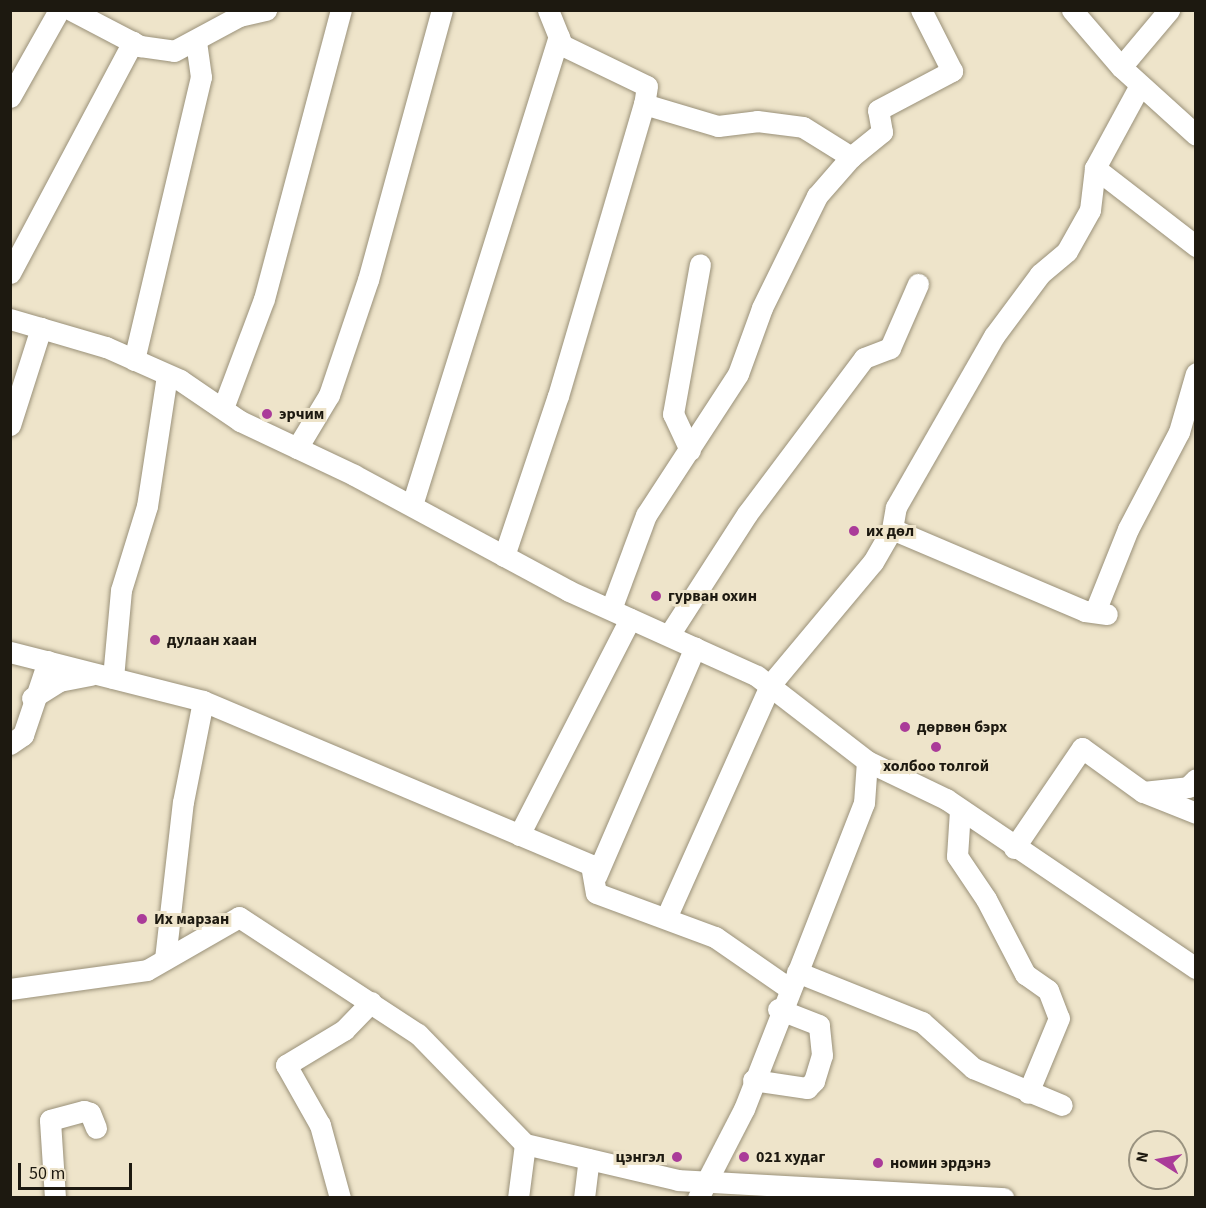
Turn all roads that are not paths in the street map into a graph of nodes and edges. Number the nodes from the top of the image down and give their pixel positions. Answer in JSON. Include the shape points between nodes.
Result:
{"nodes":[{"id":1,"x":59,"y":10,"type":"edge"},
{"id":2,"x":71,"y":10,"type":"edge"},
{"id":3,"x":266,"y":10,"type":"edge"},
{"id":4,"x":341,"y":10,"type":"edge"},
{"id":5,"x":442,"y":10,"type":"edge"},
{"id":6,"x":548,"y":10,"type":"edge"},
{"id":7,"x":921,"y":10,"type":"edge"},
{"id":8,"x":1072,"y":10,"type":"edge"},
{"id":9,"x":1169,"y":10,"type":"edge"},
{"id":10,"x":559,"y":37,"type":"junction"},
{"id":11,"x":196,"y":40,"type":"junction"},
{"id":12,"x":133,"y":42,"type":"junction"},
{"id":13,"x":1121,"y":67,"type":"junction"},
{"id":14,"x":1140,"y":84,"type":"junction"},
{"id":15,"x":10,"y":97,"type":"edge"},
{"id":16,"x":644,"y":104,"type":"junction"},
{"id":17,"x":1196,"y":135,"type":"edge"},
{"id":18,"x":851,"y":156,"type":"junction"},
{"id":19,"x":1095,"y":168,"type":"junction"},
{"id":20,"x":1196,"y":246,"type":"edge"},
{"id":21,"x":700,"y":264,"type":"dead end"},
{"id":22,"x":10,"y":273,"type":"edge"},
{"id":23,"x":918,"y":284,"type":"dead end"},
{"id":24,"x":10,"y":319,"type":"edge"},
{"id":25,"x":41,"y":328,"type":"junction"},
{"id":26,"x":134,"y":360,"type":"junction"},
{"id":27,"x":1196,"y":373,"type":"edge"},
{"id":28,"x":167,"y":376,"type":"junction"},
{"id":29,"x":223,"y":408,"type":"junction"},
{"id":30,"x":10,"y":424,"type":"edge"},
{"id":31,"x":297,"y":448,"type":"junction"},
{"id":32,"x":690,"y":450,"type":"junction"},
{"id":33,"x":412,"y":505,"type":"junction"},
{"id":34,"x":892,"y":529,"type":"junction"},
{"id":35,"x":504,"y":556,"type":"junction"},
{"id":36,"x":610,"y":609,"type":"junction"},
{"id":37,"x":630,"y":618,"type":"junction"},
{"id":38,"x":669,"y":635,"type":"junction"},
{"id":39,"x":694,"y":647,"type":"junction"},
{"id":40,"x":10,"y":652,"type":"edge"},
{"id":41,"x":48,"y":661,"type":"junction"},
{"id":42,"x":104,"y":676,"type":"junction"},
{"id":43,"x":770,"y":685,"type":"junction"},
{"id":44,"x":31,"y":699,"type":"junction"},
{"id":45,"x":203,"y":701,"type":"junction"},
{"id":46,"x":10,"y":744,"type":"edge"},
{"id":47,"x":867,"y":761,"type":"junction"},
{"id":48,"x":1196,"y":779,"type":"edge"},
{"id":49,"x":1143,"y":792,"type":"junction"},
{"id":50,"x":960,"y":810,"type":"junction"},
{"id":51,"x":1196,"y":813,"type":"edge"},
{"id":52,"x":519,"y":835,"type":"junction"},
{"id":53,"x":1014,"y":848,"type":"junction"},
{"id":54,"x":596,"y":876,"type":"junction"},
{"id":55,"x":666,"y":918,"type":"junction"},
{"id":56,"x":165,"y":959,"type":"junction"},
{"id":57,"x":1196,"y":969,"type":"edge"},
{"id":58,"x":793,"y":980,"type":"junction"},
{"id":59,"x":10,"y":988,"type":"edge"},
{"id":60,"x":370,"y":1002,"type":"junction"},
{"id":61,"x":778,"y":1009,"type":"junction"},
{"id":62,"x":753,"y":1080,"type":"junction"},
{"id":63,"x":1028,"y":1093,"type":"junction"},
{"id":64,"x":1062,"y":1105,"type":"dead end"},
{"id":65,"x":96,"y":1128,"type":"dead end"},
{"id":66,"x":525,"y":1144,"type":"junction"},
{"id":67,"x":589,"y":1158,"type":"junction"},
{"id":68,"x":702,"y":1190,"type":"edge"},
{"id":69,"x":775,"y":1193,"type":"edge"},
{"id":70,"x":904,"y":1195,"type":"edge"},
{"id":71,"x":55,"y":1197,"type":"edge"},
{"id":72,"x":340,"y":1197,"type":"edge"},
{"id":73,"x":518,"y":1197,"type":"edge"},
{"id":74,"x":584,"y":1197,"type":"edge"},
{"id":75,"x":1004,"y":1197,"type":"edge"}],
"edges":[{"from":1,"to":15,"type":"street"},
{"from":2,"to":12,"type":"street"},
{"from":3,"to":11,"type":"street","via":[[238,16]]},
{"from":4,"to":29,"type":"street","via":[[264,299]]},
{"from":5,"to":31,"type":"street","via":[[368,280],[328,395]]},
{"from":6,"to":10,"type":"street"},
{"from":7,"to":18,"type":"street","via":[[952,71],[878,110],[882,132]]},
{"from":8,"to":13,"type":"street"},
{"from":9,"to":13,"type":"street"},
{"from":10,"to":16,"type":"street","via":[[562,45],[647,86]]},
{"from":10,"to":33,"type":"street"},
{"from":11,"to":12,"type":"street","via":[[174,51]]},
{"from":11,"to":26,"type":"street","via":[[201,77]]},
{"from":12,"to":22,"type":"street"},
{"from":13,"to":14,"type":"street"},
{"from":14,"to":17,"type":"street"},
{"from":14,"to":19,"type":"street"},
{"from":16,"to":18,"type":"street","via":[[718,126],[757,121],[803,127]]},
{"from":16,"to":35,"type":"street","via":[[558,396]]},
{"from":18,"to":32,"type":"street","via":[[817,196],[762,308],[738,374],[692,439]]},
{"from":19,"to":20,"type":"street"},
{"from":19,"to":34,"type":"street","via":[[1090,210],[1077,235],[993,336],[896,507]]},
{"from":21,"to":32,"type":"street","via":[[673,414]]},
{"from":23,"to":38,"type":"street","via":[[890,348],[864,358],[747,514]]},
{"from":24,"to":25,"type":"street"},
{"from":25,"to":26,"type":"street"},
{"from":25,"to":30,"type":"street"},
{"from":26,"to":28,"type":"street"},
{"from":27,"to":34,"type":"street","via":[[1179,432],[1128,529],[1102,611],[1085,611]]},
{"from":28,"to":29,"type":"street"},
{"from":28,"to":42,"type":"street","via":[[147,506],[122,590]]},
{"from":29,"to":31,"type":"street"},
{"from":31,"to":33,"type":"street"},
{"from":32,"to":36,"type":"street","via":[[646,515]]},
{"from":33,"to":35,"type":"street"},
{"from":34,"to":43,"type":"street","via":[[873,562]]},
{"from":35,"to":36,"type":"street"},
{"from":36,"to":37,"type":"street"},
{"from":37,"to":38,"type":"street"},
{"from":37,"to":52,"type":"street"},
{"from":38,"to":39,"type":"street"},
{"from":39,"to":43,"type":"street"},
{"from":39,"to":54,"type":"street"},
{"from":40,"to":41,"type":"street"},
{"from":41,"to":42,"type":"street"},
{"from":41,"to":44,"type":"street"},
{"from":42,"to":44,"type":"street","via":[[59,681]]},
{"from":42,"to":45,"type":"street"},
{"from":43,"to":47,"type":"street"},
{"from":43,"to":55,"type":"street"},
{"from":44,"to":46,"type":"street","via":[[23,735]]},
{"from":45,"to":52,"type":"street"},
{"from":45,"to":56,"type":"street","via":[[183,802]]},
{"from":47,"to":50,"type":"street"},
{"from":47,"to":58,"type":"street","via":[[864,803]]},
{"from":48,"to":49,"type":"street","via":[[1188,787]]},
{"from":49,"to":51,"type":"street"},
{"from":49,"to":53,"type":"street","via":[[1082,748]]},
{"from":50,"to":53,"type":"street"},
{"from":50,"to":63,"type":"street","via":[[957,856],[986,899],[1025,974],[1048,990],[1059,1018]]},
{"from":52,"to":54,"type":"street","via":[[591,865]]},
{"from":53,"to":57,"type":"street"},
{"from":54,"to":55,"type":"street","via":[[596,893]]},
{"from":55,"to":58,"type":"street","via":[[715,937]]},
{"from":56,"to":59,"type":"street","via":[[147,970]]},
{"from":56,"to":60,"type":"street","via":[[239,917]]},
{"from":58,"to":61,"type":"street"},
{"from":58,"to":63,"type":"street","via":[[922,1022],[973,1068]]},
{"from":60,"to":66,"type":"street","via":[[418,1034]]},
{"from":60,"to":72,"type":"street","via":[[344,1030],[286,1065],[320,1125]]},
{"from":61,"to":62,"type":"street"},
{"from":61,"to":62,"type":"street","via":[[819,1025],[822,1055],[814,1081],[807,1088]]},
{"from":62,"to":68,"type":"street"},
{"from":63,"to":64,"type":"street"},
{"from":65,"to":71,"type":"street","via":[[90,1113],[50,1120]]},
{"from":66,"to":67,"type":"street"},
{"from":66,"to":73,"type":"street"},
{"from":67,"to":68,"type":"street"},
{"from":67,"to":74,"type":"street"},
{"from":68,"to":69,"type":"street"},
{"from":69,"to":70,"type":"street"},
{"from":70,"to":75,"type":"street"}]}
